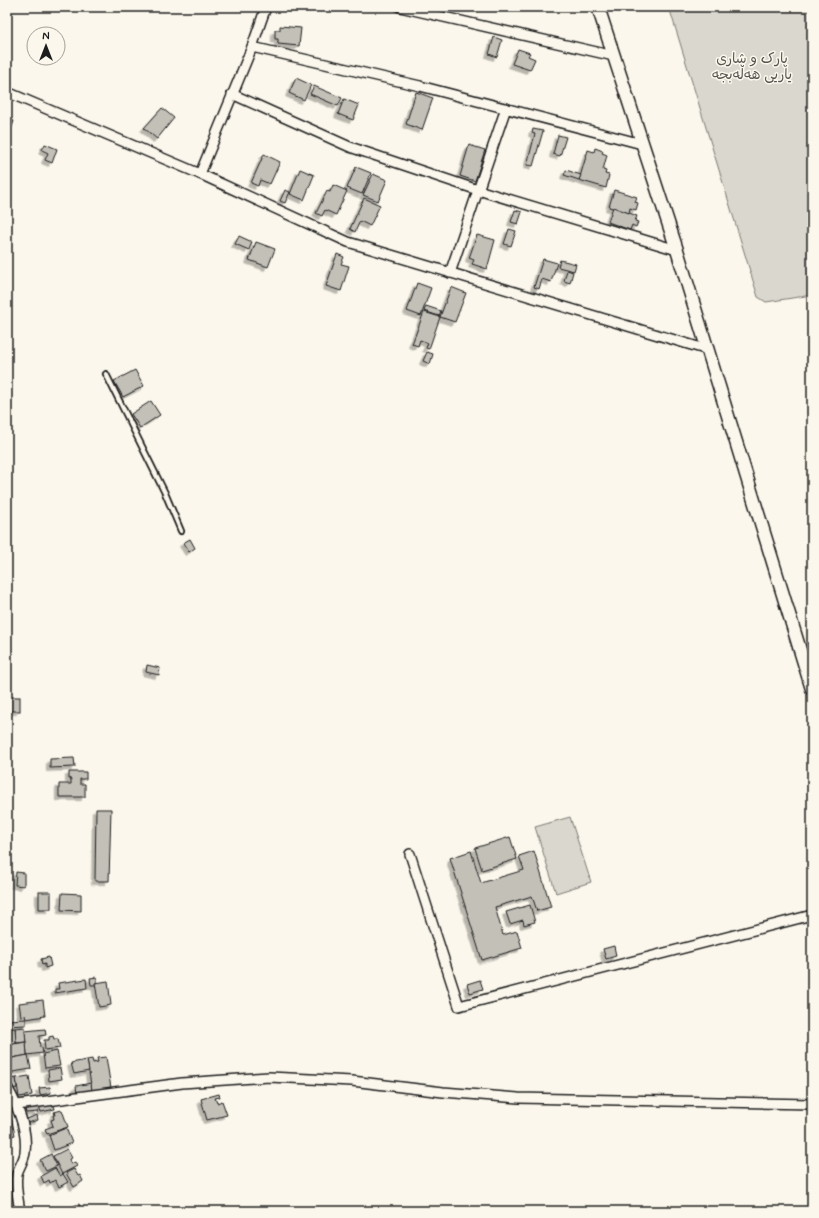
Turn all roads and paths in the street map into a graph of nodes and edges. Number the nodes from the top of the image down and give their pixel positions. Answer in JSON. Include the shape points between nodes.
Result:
{"nodes":[{"id":1,"x":266,"y":7,"type":"edge"},
{"id":2,"x":400,"y":7,"type":"edge"},
{"id":3,"x":598,"y":7,"type":"edge"},
{"id":4,"x":252,"y":47,"type":"junction"},
{"id":5,"x":614,"y":56,"type":"junction"},
{"id":6,"x":7,"y":92,"type":"edge"},
{"id":7,"x":232,"y":94,"type":"junction"},
{"id":8,"x":506,"y":108,"type":"junction"},
{"id":9,"x":642,"y":144,"type":"junction"},
{"id":10,"x":200,"y":174,"type":"junction"},
{"id":11,"x":478,"y":190,"type":"junction"},
{"id":12,"x":677,"y":250,"type":"junction"},
{"id":13,"x":450,"y":273,"type":"junction"},
{"id":14,"x":708,"y":350,"type":"junction"},
{"id":15,"x":106,"y":374,"type":"dead end"},
{"id":16,"x":181,"y":531,"type":"dead end"},
{"id":17,"x":812,"y":689,"type":"edge"},
{"id":18,"x":410,"y":854,"type":"dead end"},
{"id":19,"x":812,"y":915,"type":"edge"},
{"id":20,"x":7,"y":1087,"type":"edge"},
{"id":21,"x":812,"y":1104,"type":"edge"},
{"id":22,"x":17,"y":1105,"type":"junction"},
{"id":23,"x":20,"y":1211,"type":"edge"}],
"edges":[{"from":1,"to":4,"type":"street"},
{"from":2,"to":5,"type":"street"},
{"from":3,"to":5,"type":"street"},
{"from":4,"to":7,"type":"street"},
{"from":4,"to":8,"type":"street"},
{"from":5,"to":9,"type":"street"},
{"from":6,"to":10,"type":"street"},
{"from":7,"to":10,"type":"street"},
{"from":7,"to":11,"type":"street","via":[[350,147]]},
{"from":8,"to":9,"type":"street"},
{"from":8,"to":11,"type":"street"},
{"from":9,"to":12,"type":"street"},
{"from":10,"to":13,"type":"street","via":[[348,242]]},
{"from":11,"to":12,"type":"street"},
{"from":11,"to":13,"type":"street"},
{"from":12,"to":14,"type":"street"},
{"from":13,"to":14,"type":"street"},
{"from":14,"to":17,"type":"street"},
{"from":15,"to":16,"type":"lane"},
{"from":18,"to":19,"type":"street","via":[[459,1006]]},
{"from":20,"to":22,"type":"street"},
{"from":21,"to":22,"type":"street","via":[[518,1098],[352,1081],[269,1077],[182,1083]]},
{"from":22,"to":23,"type":"street","via":[[25,1140],[25,1154],[16,1185]]}]}
